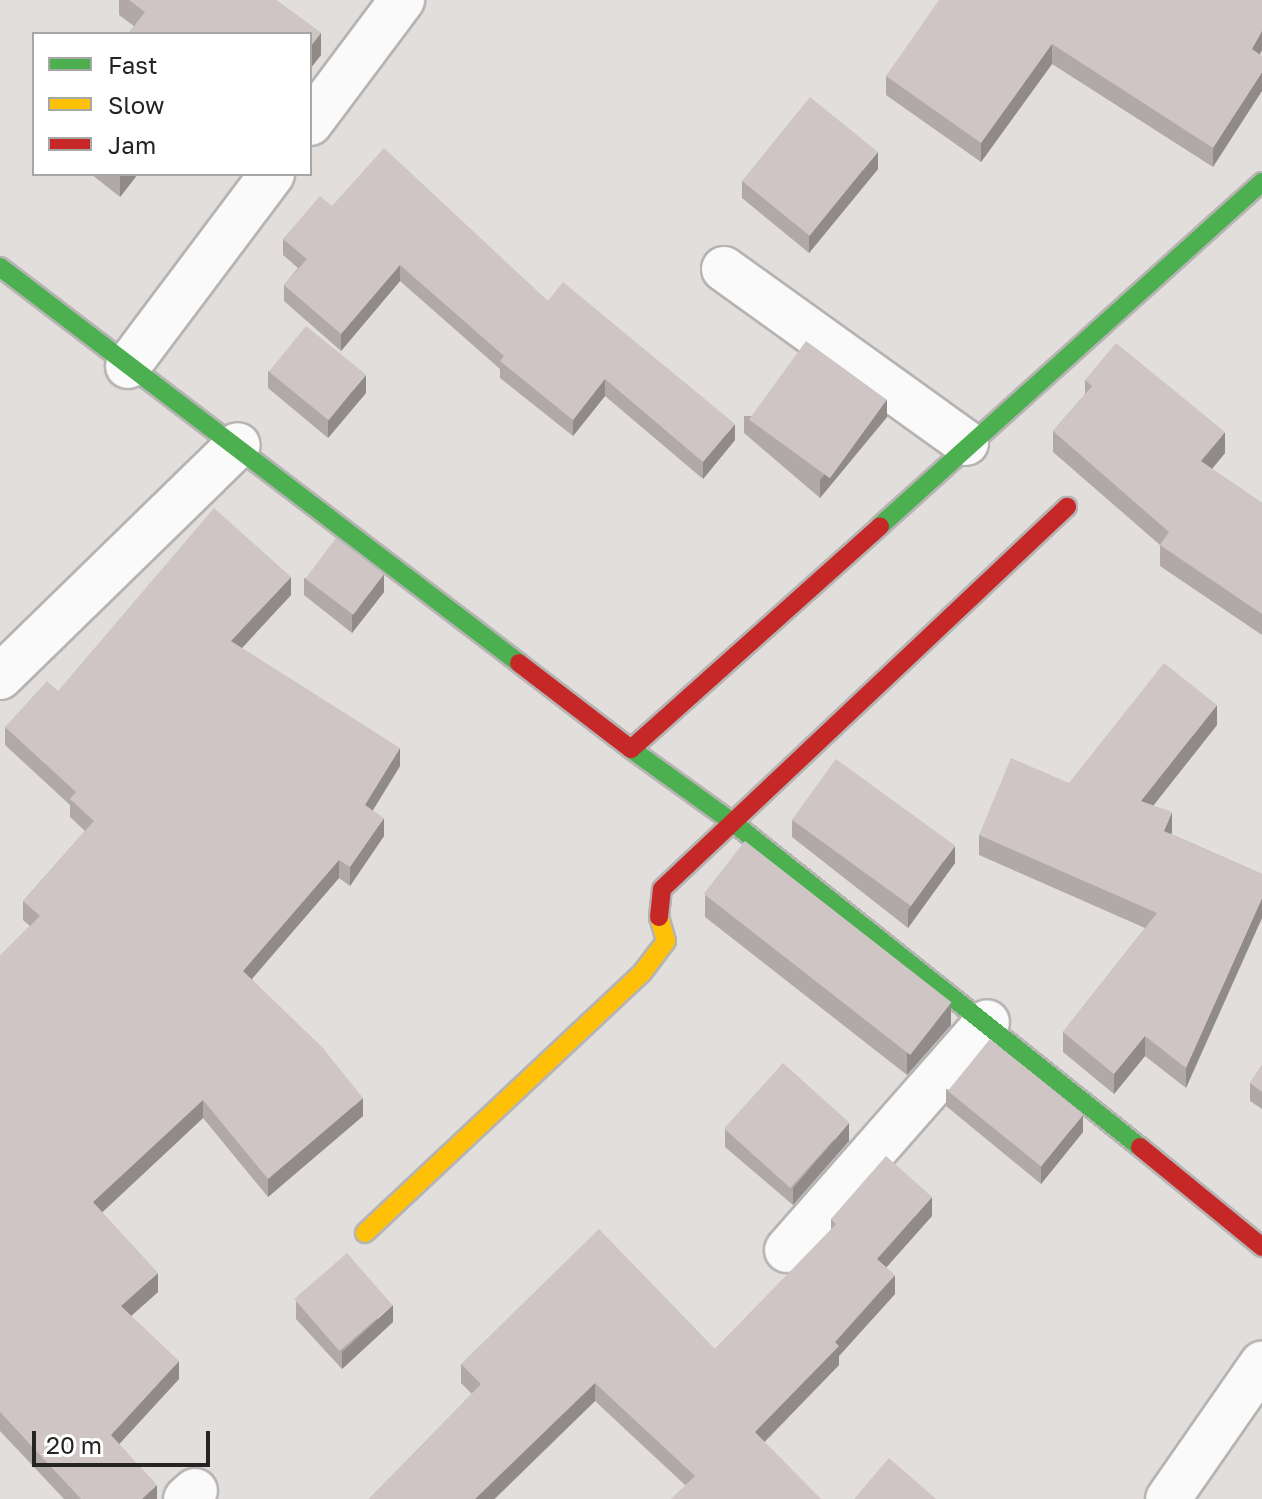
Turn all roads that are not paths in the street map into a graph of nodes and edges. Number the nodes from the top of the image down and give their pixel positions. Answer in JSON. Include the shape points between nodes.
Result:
{"nodes":[{"id":1,"x":402,"y":0,"type":"edge"},
{"id":2,"x":312,"y":120,"type":"edge"},
{"id":3,"x":270,"y":176,"type":"edge"},
{"id":4,"x":1262,"y":182,"type":"edge"},
{"id":5,"x":0,"y":267,"type":"edge"},
{"id":6,"x":724,"y":269,"type":"dead end"},
{"id":7,"x":128,"y":366,"type":"junction"},
{"id":8,"x":966,"y":443,"type":"junction"},
{"id":9,"x":238,"y":445,"type":"junction"},
{"id":10,"x":1067,"y":507,"type":"dead end"},
{"id":11,"x":0,"y":677,"type":"edge"},
{"id":12,"x":631,"y":749,"type":"junction"},
{"id":13,"x":731,"y":821,"type":"junction"},
{"id":14,"x":987,"y":1022,"type":"junction"},
{"id":15,"x":365,"y":1233,"type":"dead end"},
{"id":16,"x":1262,"y":1247,"type":"edge"},
{"id":17,"x":787,"y":1250,"type":"dead end"},
{"id":18,"x":1262,"y":1364,"type":"edge"},
{"id":19,"x":1168,"y":1499,"type":"edge"}],
"edges":[{"from":1,"to":2,"type":"street"},
{"from":3,"to":7,"type":"street"},
{"from":4,"to":8,"type":"street"},
{"from":5,"to":7,"type":"street"},
{"from":6,"to":8,"type":"street"},
{"from":7,"to":9,"type":"street"},
{"from":8,"to":12,"type":"street"},
{"from":9,"to":11,"type":"street"},
{"from":9,"to":12,"type":"street"},
{"from":10,"to":13,"type":"street"},
{"from":12,"to":13,"type":"street"},
{"from":13,"to":14,"type":"street"},
{"from":13,"to":15,"type":"street","via":[[662,889],[657,908],[666,941],[642,973]]},
{"from":14,"to":16,"type":"street"},
{"from":14,"to":17,"type":"street"},
{"from":18,"to":19,"type":"street"}]}
